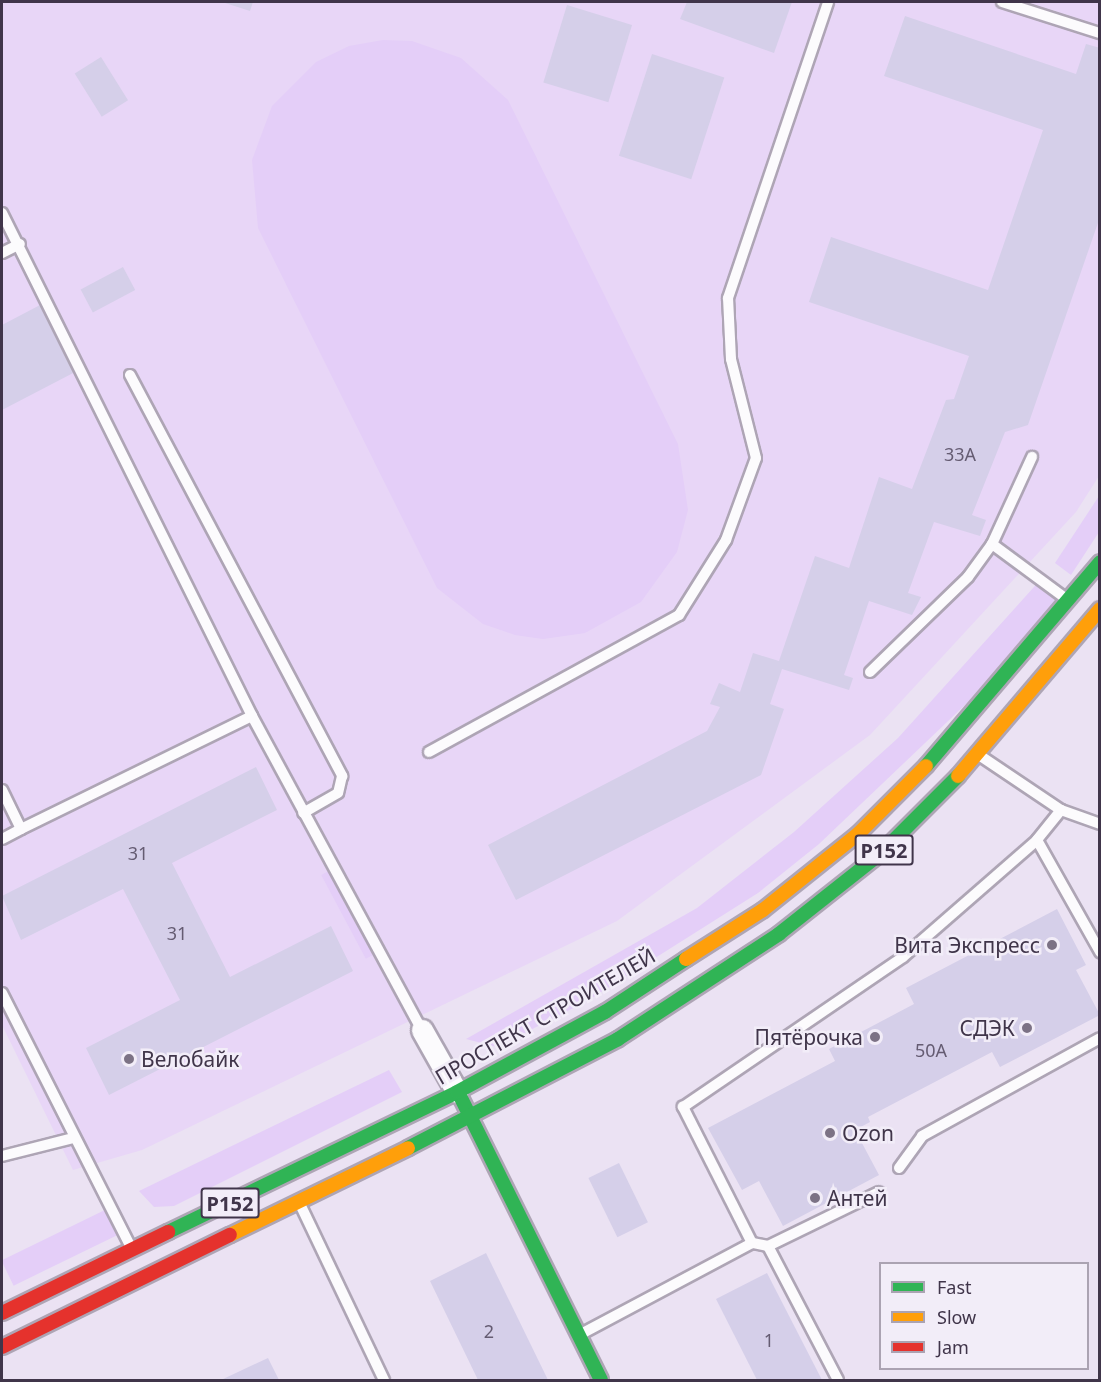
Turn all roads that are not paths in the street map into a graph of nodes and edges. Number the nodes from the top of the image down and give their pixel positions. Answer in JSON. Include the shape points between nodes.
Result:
{"nodes":[{"id":1,"x":828,"y":2,"type":"edge"},
{"id":2,"x":1002,"y":2,"type":"edge"},
{"id":3,"x":1034,"y":6,"type":"edge"},
{"id":4,"x":1100,"y":33,"type":"edge"},
{"id":5,"x":2,"y":213,"type":"edge"},
{"id":6,"x":20,"y":244,"type":"junction"},
{"id":7,"x":2,"y":253,"type":"edge"},
{"id":8,"x":130,"y":375,"type":"dead end"},
{"id":9,"x":1032,"y":457,"type":"dead end"},
{"id":10,"x":992,"y":544,"type":"junction"},
{"id":11,"x":1100,"y":562,"type":"edge"},
{"id":12,"x":1070,"y":602,"type":"junction"},
{"id":13,"x":1100,"y":609,"type":"edge"},
{"id":14,"x":870,"y":672,"type":"dead end"},
{"id":15,"x":252,"y":716,"type":"junction"},
{"id":16,"x":429,"y":752,"type":"dead end"},
{"id":17,"x":979,"y":755,"type":"junction"},
{"id":18,"x":2,"y":790,"type":"edge"},
{"id":19,"x":1061,"y":810,"type":"junction"},
{"id":20,"x":303,"y":813,"type":"junction"},
{"id":21,"x":1100,"y":824,"type":"edge"},
{"id":22,"x":21,"y":829,"type":"junction"},
{"id":23,"x":2,"y":838,"type":"edge"},
{"id":24,"x":1037,"y":840,"type":"junction"},
{"id":25,"x":1100,"y":952,"type":"edge"},
{"id":26,"x":2,"y":993,"type":"edge"},
{"id":27,"x":422,"y":1030,"type":"joint"},
{"id":28,"x":1100,"y":1038,"type":"edge"},
{"id":29,"x":457,"y":1092,"type":"junction"},
{"id":30,"x":471,"y":1117,"type":"junction"},
{"id":31,"x":74,"y":1138,"type":"junction"},
{"id":32,"x":2,"y":1156,"type":"edge"},
{"id":33,"x":899,"y":1168,"type":"dead end"},
{"id":34,"x":879,"y":1192,"type":"dead end"},
{"id":35,"x":298,"y":1202,"type":"junction"},
{"id":36,"x":752,"y":1243,"type":"junction"},
{"id":37,"x":768,"y":1246,"type":"junction"},
{"id":38,"x":133,"y":1249,"type":"junction"},
{"id":39,"x":2,"y":1313,"type":"edge"},
{"id":40,"x":581,"y":1334,"type":"junction"},
{"id":41,"x":2,"y":1347,"type":"edge"},
{"id":42,"x":384,"y":1380,"type":"edge"},
{"id":43,"x":601,"y":1380,"type":"edge"},
{"id":44,"x":838,"y":1380,"type":"edge"}],
"edges":[{"from":1,"to":16,"type":"lane","via":[[728,298],[731,359],[756,458],[726,540],[679,615]]},
{"from":2,"to":3,"type":"lane"},
{"from":3,"to":4,"type":"lane"},
{"from":5,"to":6,"type":"lane"},
{"from":6,"to":7,"type":"lane"},
{"from":6,"to":15,"type":"lane"},
{"from":8,"to":20,"type":"lane","via":[[342,776],[338,793]]},
{"from":9,"to":10,"type":"lane"},
{"from":10,"to":12,"type":"lane"},
{"from":10,"to":14,"type":"lane","via":[[931,617]]},
{"from":11,"to":12,"type":"main road","name":"ПРОСПЕКТ СТРОИТЕЛЕЙ","number":"Р152"},
{"from":12,"to":29,"type":"main road","name":"ПРОСПЕКТ СТРОИТЕЛЕЙ","number":"Р152","via":[[961,731],[849,841],[762,910],[615,1005]]},
{"from":13,"to":17,"type":"main road","number":"Р152"},
{"from":15,"to":20,"type":"lane"},
{"from":15,"to":22,"type":"lane"},
{"from":17,"to":19,"type":"lane"},
{"from":17,"to":30,"type":"main road","number":"Р152","via":[[880,854],[779,934],[618,1039]]},
{"from":18,"to":22,"type":"lane"},
{"from":19,"to":21,"type":"lane"},
{"from":19,"to":24,"type":"lane"},
{"from":20,"to":27,"type":"lane"},
{"from":22,"to":23,"type":"lane"},
{"from":24,"to":25,"type":"lane"},
{"from":24,"to":36,"type":"lane","via":[[903,957],[683,1107]]},
{"from":26,"to":31,"type":"lane"},
{"from":27,"to":29,"type":"street"},
{"from":28,"to":33,"type":"lane","via":[[922,1136]]},
{"from":29,"to":30,"type":"main road"},
{"from":29,"to":38,"type":"main road","name":"ПРОСПЕКТ СТРОИТЕЛЕЙ","number":"Р152"},
{"from":30,"to":35,"type":"main road","number":"Р152"},
{"from":30,"to":40,"type":"main road"},
{"from":31,"to":32,"type":"lane"},
{"from":31,"to":38,"type":"lane"},
{"from":34,"to":37,"type":"lane"},
{"from":35,"to":41,"type":"main road","number":"Р152"},
{"from":35,"to":42,"type":"lane"},
{"from":36,"to":37,"type":"lane"},
{"from":36,"to":40,"type":"lane"},
{"from":37,"to":44,"type":"lane"},
{"from":38,"to":39,"type":"main road","name":"ПРОСПЕКТ СТРОИТЕЛЕЙ","number":"Р152"},
{"from":40,"to":43,"type":"main road"}]}
